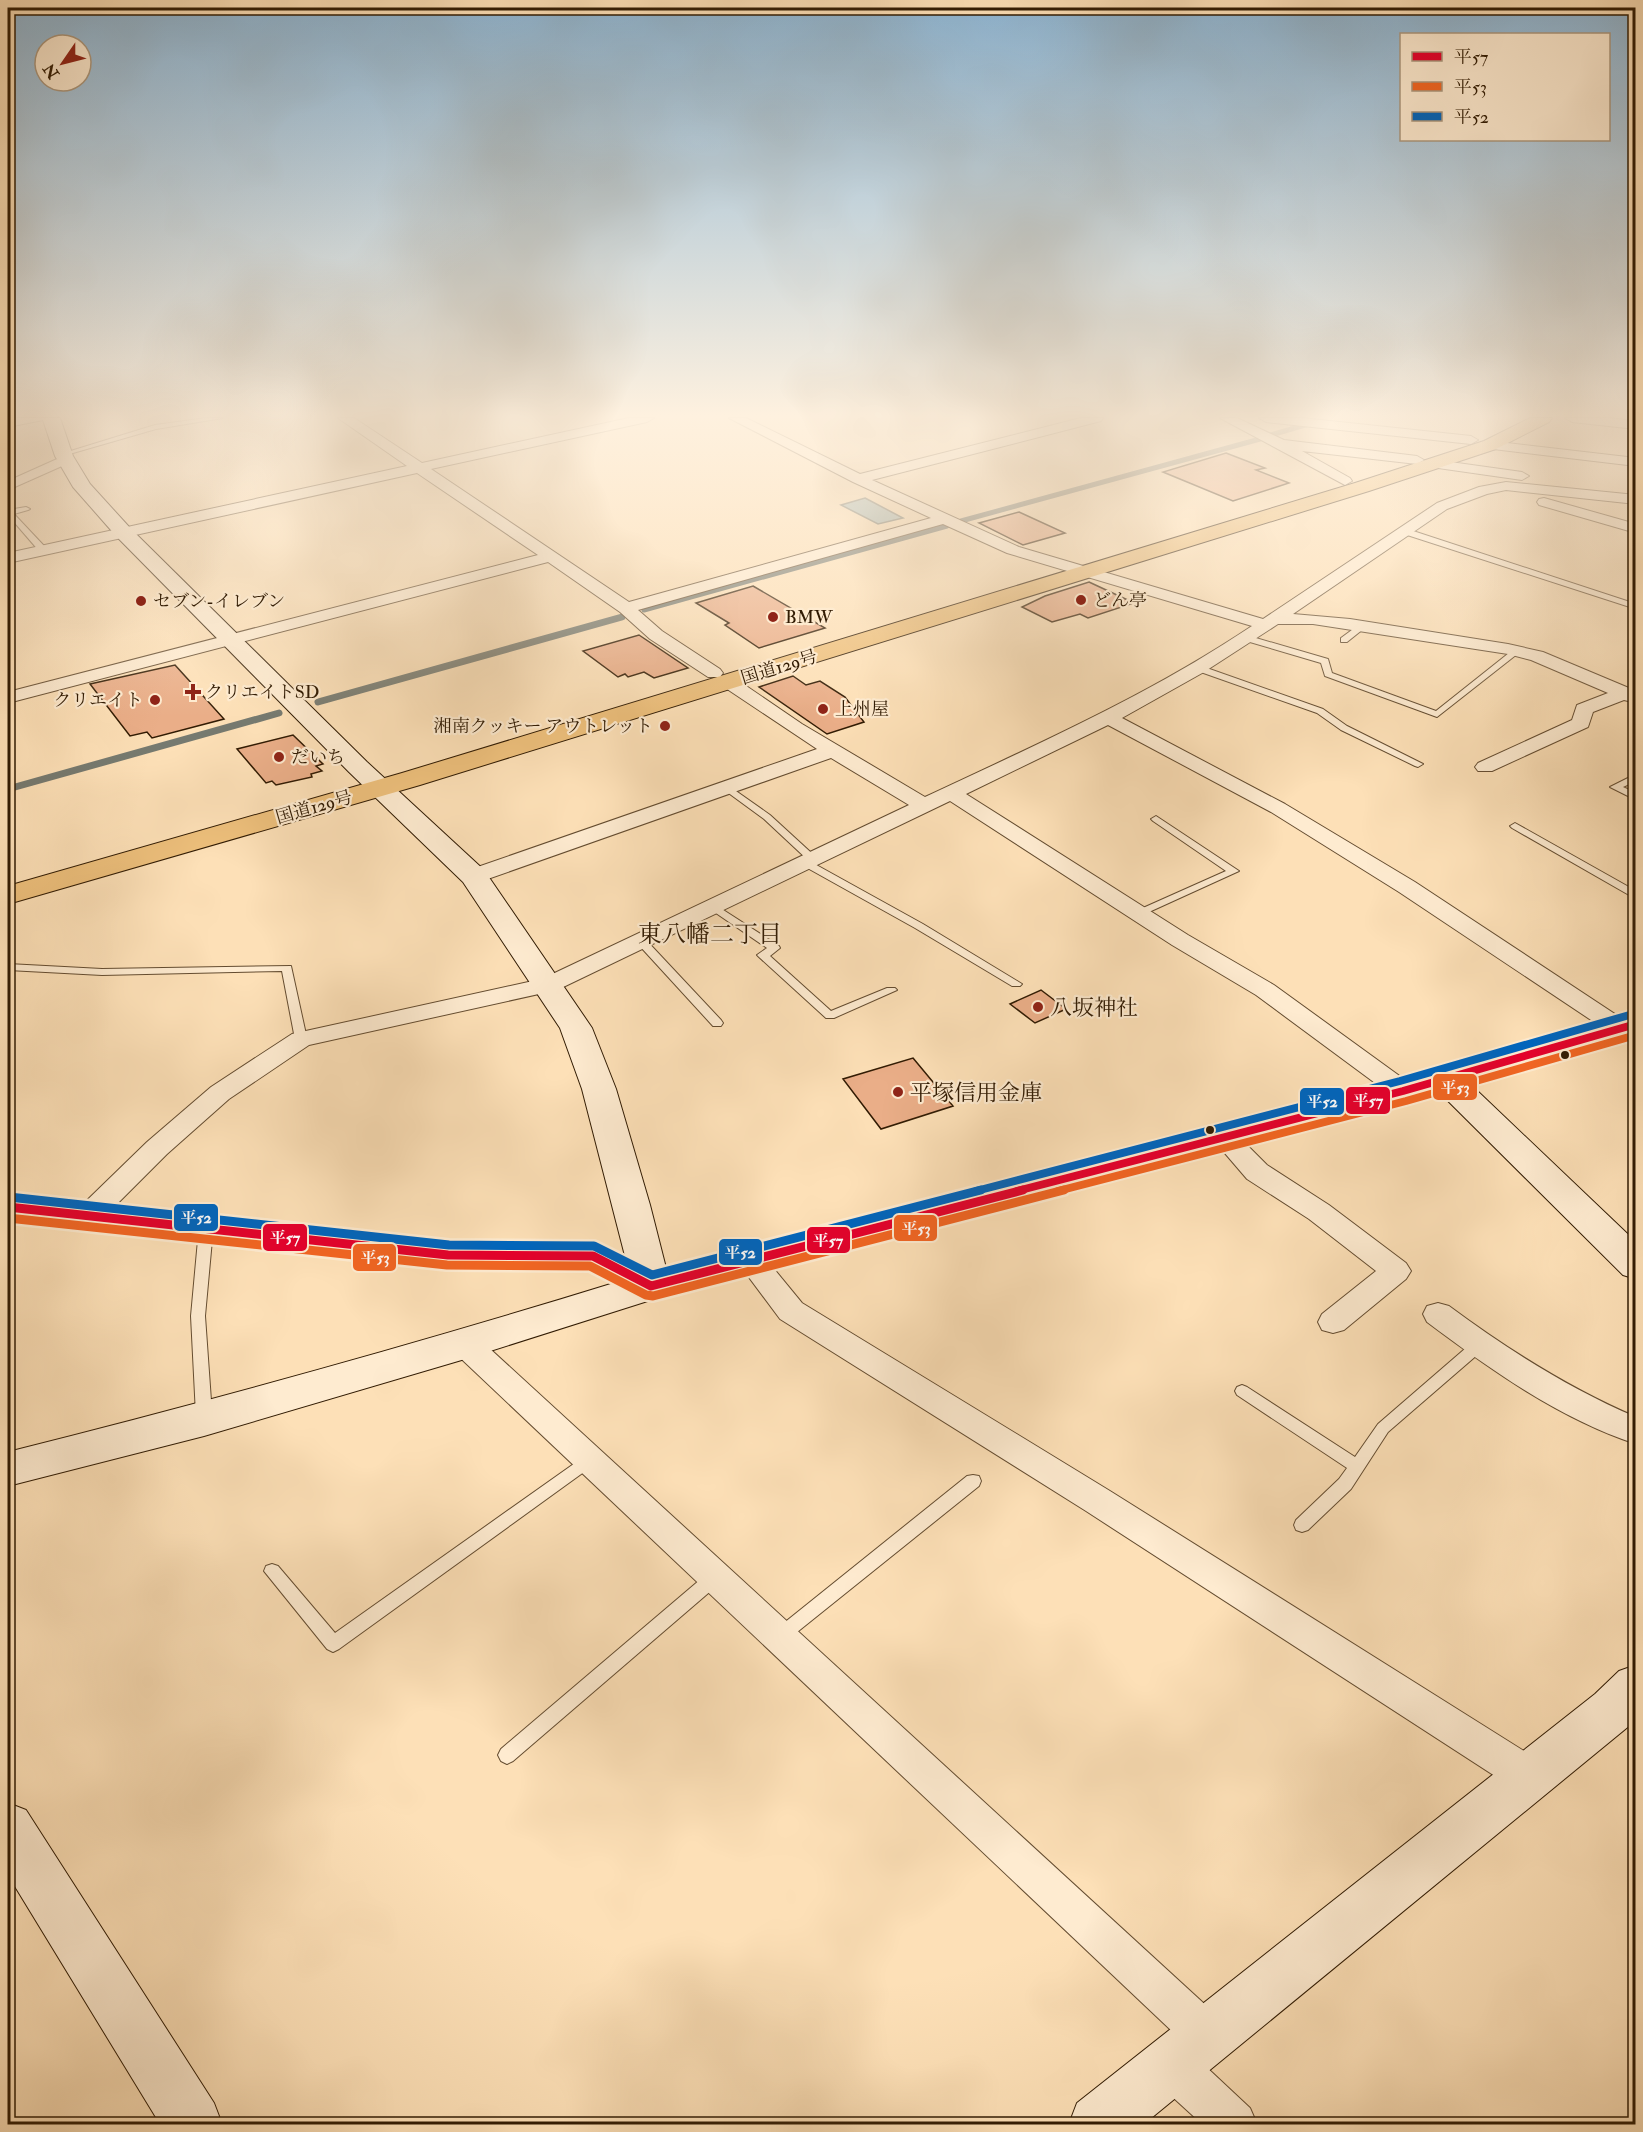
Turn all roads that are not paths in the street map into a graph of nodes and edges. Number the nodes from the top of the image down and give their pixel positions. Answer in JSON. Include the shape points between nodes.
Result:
{"nodes":[{"id":1,"x":12,"y":517,"type":"edge"},
{"id":2,"x":110,"y":517,"type":"edge"},
{"id":3,"x":194,"y":517,"type":"edge"},
{"id":4,"x":494,"y":517,"type":"edge"},
{"id":5,"x":942,"y":517,"type":"edge"},
{"id":6,"x":1233,"y":517,"type":"edge"},
{"id":7,"x":1243,"y":517,"type":"edge"},
{"id":8,"x":1425,"y":517,"type":"edge"},
{"id":9,"x":1597,"y":517,"type":"edge"},
{"id":10,"x":945,"y":519,"type":"junction"},
{"id":11,"x":1635,"y":529,"type":"edge"},
{"id":12,"x":1404,"y":531,"type":"junction"},
{"id":13,"x":124,"y":533,"type":"junction"},
{"id":14,"x":43,"y":550,"type":"junction"},
{"id":15,"x":551,"y":556,"type":"junction"},
{"id":16,"x":8,"y":558,"type":"edge"},
{"id":17,"x":1074,"y":569,"type":"junction"},
{"id":18,"x":1635,"y":607,"type":"edge"},
{"id":19,"x":626,"y":608,"type":"junction"},
{"id":20,"x":1270,"y":622,"type":"junction"},
{"id":21,"x":1364,"y":626,"type":"junction"},
{"id":22,"x":1246,"y":638,"type":"junction"},
{"id":23,"x":232,"y":640,"type":"junction"},
{"id":24,"x":1344,"y":640,"type":"dead end"},
{"id":25,"x":1517,"y":651,"type":"junction"},
{"id":26,"x":1198,"y":668,"type":"junction"},
{"id":27,"x":1635,"y":676,"type":"edge"},
{"id":28,"x":722,"y":678,"type":"junction"},
{"id":29,"x":1624,"y":693,"type":"edge"},
{"id":30,"x":8,"y":698,"type":"edge"},
{"id":31,"x":1108,"y":718,"type":"junction"},
{"id":32,"x":834,"y":750,"type":"junction"},
{"id":33,"x":1418,"y":764,"type":"dead end"},
{"id":34,"x":1485,"y":766,"type":"dead end"},
{"id":35,"x":1635,"y":777,"type":"edge"},
{"id":36,"x":375,"y":782,"type":"junction"},
{"id":37,"x":726,"y":787,"type":"junction"},
{"id":38,"x":952,"y":794,"type":"junction"},
{"id":39,"x":1635,"y":797,"type":"edge"},
{"id":40,"x":925,"y":806,"type":"junction"},
{"id":41,"x":1156,"y":819,"type":"dead end"},
{"id":42,"x":1515,"y":826,"type":"dead end"},
{"id":43,"x":809,"y":861,"type":"junction"},
{"id":44,"x":474,"y":876,"type":"junction"},
{"id":45,"x":8,"y":879,"type":"edge"},
{"id":46,"x":8,"y":895,"type":"edge"},
{"id":47,"x":1635,"y":896,"type":"edge"},
{"id":48,"x":714,"y":907,"type":"junction"},
{"id":49,"x":1138,"y":914,"type":"junction"},
{"id":50,"x":641,"y":941,"type":"junction"},
{"id":51,"x":8,"y":967,"type":"edge"},
{"id":52,"x":1016,"y":984,"type":"dead end"},
{"id":53,"x":549,"y":985,"type":"junction"},
{"id":54,"x":891,"y":990,"type":"dead end"},
{"id":55,"x":717,"y":1023,"type":"dead end"},
{"id":56,"x":1628,"y":1027,"type":"edge"},
{"id":57,"x":301,"y":1040,"type":"junction"},
{"id":58,"x":1445,"y":1078,"type":"junction"},
{"id":59,"x":1403,"y":1091,"type":"junction"},
{"id":60,"x":1224,"y":1137,"type":"junction"},
{"id":61,"x":8,"y":1207,"type":"edge"},
{"id":62,"x":88,"y":1216,"type":"junction"},
{"id":63,"x":206,"y":1229,"type":"junction"},
{"id":64,"x":751,"y":1260,"type":"junction"},
{"id":65,"x":1635,"y":1265,"type":"edge"},
{"id":66,"x":651,"y":1286,"type":"junction"},
{"id":67,"x":1438,"y":1314,"type":"dead end"},
{"id":68,"x":1333,"y":1322,"type":"dead end"},
{"id":69,"x":465,"y":1344,"type":"junction"},
{"id":70,"x":1479,"y":1345,"type":"junction"},
{"id":71,"x":1242,"y":1392,"type":"dead end"},
{"id":72,"x":204,"y":1419,"type":"junction"},
{"id":73,"x":1635,"y":1431,"type":"edge"},
{"id":74,"x":590,"y":1460,"type":"junction"},
{"id":75,"x":1357,"y":1467,"type":"junction"},
{"id":76,"x":8,"y":1469,"type":"edge"},
{"id":77,"x":974,"y":1481,"type":"dead end"},
{"id":78,"x":1302,"y":1525,"type":"dead end"},
{"id":79,"x":272,"y":1571,"type":"dead end"},
{"id":80,"x":715,"y":1577,"type":"junction"},
{"id":81,"x":780,"y":1637,"type":"junction"},
{"id":82,"x":1627,"y":1708,"type":"edge"},
{"id":83,"x":507,"y":1755,"type":"dead end"},
{"id":84,"x":1529,"y":1776,"type":"junction"},
{"id":85,"x":8,"y":1828,"type":"edge"},
{"id":86,"x":1190,"y":2050,"type":"junction"},
{"id":87,"x":193,"y":2124,"type":"edge"},
{"id":88,"x":1098,"y":2124,"type":"edge"},
{"id":89,"x":1234,"y":2124,"type":"edge"}],
"edges":[{"from":1,"to":14,"type":"lane"},
{"from":2,"to":13,"type":"street"},
{"from":3,"to":13,"type":"street"},
{"from":4,"to":15,"type":"street"},
{"from":5,"to":10,"type":"street"},
{"from":6,"to":17,"type":"highway","name":"国道129号"},
{"from":7,"to":17,"type":"highway","name":"国道129号"},
{"from":8,"to":12,"type":"street"},
{"from":9,"to":11,"type":"street"},
{"from":10,"to":17,"type":"street","via":[[1013,550]]},
{"from":10,"to":19,"type":"street"},
{"from":12,"to":18,"type":"lane"},
{"from":12,"to":20,"type":"street"},
{"from":13,"to":14,"type":"street"},
{"from":13,"to":23,"type":"street"},
{"from":14,"to":16,"type":"street"},
{"from":15,"to":19,"type":"street"},
{"from":15,"to":23,"type":"street"},
{"from":17,"to":20,"type":"street"},
{"from":17,"to":28,"type":"highway","name":"国道129号"},
{"from":19,"to":28,"type":"street","via":[[656,635]]},
{"from":20,"to":21,"type":"street","via":[[1313,619]]},
{"from":20,"to":22,"type":"street"},
{"from":21,"to":24,"type":"lane"},
{"from":21,"to":25,"type":"street"},
{"from":22,"to":25,"type":"lane","via":[[1325,661],[1328,674],[1437,714]]},
{"from":22,"to":26,"type":"street"},
{"from":23,"to":30,"type":"street"},
{"from":23,"to":36,"type":"street"},
{"from":25,"to":29,"type":"street"},
{"from":26,"to":31,"type":"street"},
{"from":26,"to":33,"type":"lane","via":[[1320,711],[1344,728]]},
{"from":27,"to":29,"type":"street"},
{"from":28,"to":32,"type":"street"},
{"from":28,"to":36,"type":"highway","name":"国道129号"},
{"from":29,"to":34,"type":"street","via":[[1584,710],[1581,723]]},
{"from":31,"to":38,"type":"street"},
{"from":31,"to":56,"type":"street","via":[[1278,808]]},
{"from":32,"to":37,"type":"street"},
{"from":32,"to":40,"type":"street"},
{"from":35,"to":39,"type":"lane","via":[[1615,787]]},
{"from":36,"to":44,"type":"street"},
{"from":36,"to":45,"type":"highway","name":"国道129号"},
{"from":36,"to":46,"type":"highway","name":"国道129号"},
{"from":37,"to":43,"type":"lane","via":[[766,817]]},
{"from":37,"to":44,"type":"street"},
{"from":38,"to":40,"type":"street"},
{"from":38,"to":49,"type":"street"},
{"from":40,"to":43,"type":"street"},
{"from":41,"to":49,"type":"lane","via":[[1234,871]]},
{"from":42,"to":47,"type":"lane"},
{"from":43,"to":48,"type":"street"},
{"from":43,"to":52,"type":"lane"},
{"from":44,"to":53,"type":"street"},
{"from":48,"to":50,"type":"street"},
{"from":48,"to":54,"type":"lane","via":[[775,948],[763,955],[830,1016]]},
{"from":49,"to":59,"type":"street","via":[[1265,990]]},
{"from":50,"to":53,"type":"street"},
{"from":50,"to":55,"type":"lane"},
{"from":51,"to":57,"type":"lane","via":[[102,972],[287,968]]},
{"from":53,"to":57,"type":"street"},
{"from":53,"to":66,"type":"street","via":[[576,1028],[600,1089]]},
{"from":56,"to":58,"type":"street"},
{"from":57,"to":62,"type":"street","via":[[220,1093]]},
{"from":58,"to":59,"type":"street"},
{"from":58,"to":65,"type":"street"},
{"from":59,"to":60,"type":"street"},
{"from":60,"to":64,"type":"street"},
{"from":60,"to":68,"type":"street","via":[[1257,1172],[1319,1212],[1396,1270]]},
{"from":61,"to":62,"type":"street"},
{"from":62,"to":63,"type":"street"},
{"from":63,"to":66,"type":"street","via":[[448,1255],[593,1256]]},
{"from":63,"to":72,"type":"lane","via":[[198,1316]]},
{"from":64,"to":66,"type":"street"},
{"from":64,"to":84,"type":"street","via":[[791,1311]]},
{"from":66,"to":69,"type":"street"},
{"from":67,"to":70,"type":"street"},
{"from":69,"to":72,"type":"street"},
{"from":69,"to":74,"type":"street"},
{"from":70,"to":73,"type":"street","via":[[1602,1417]]},
{"from":70,"to":75,"type":"lane","via":[[1383,1428]]},
{"from":71,"to":75,"type":"lane"},
{"from":72,"to":76,"type":"street"},
{"from":74,"to":79,"type":"lane","via":[[333,1644]]},
{"from":74,"to":80,"type":"street"},
{"from":75,"to":78,"type":"lane"},
{"from":77,"to":81,"type":"lane"},
{"from":80,"to":81,"type":"street"},
{"from":80,"to":83,"type":"lane"},
{"from":81,"to":86,"type":"street"},
{"from":82,"to":84,"type":"street"},
{"from":84,"to":86,"type":"street"},
{"from":85,"to":87,"type":"street"},
{"from":86,"to":88,"type":"street"},
{"from":86,"to":89,"type":"street"}]}
